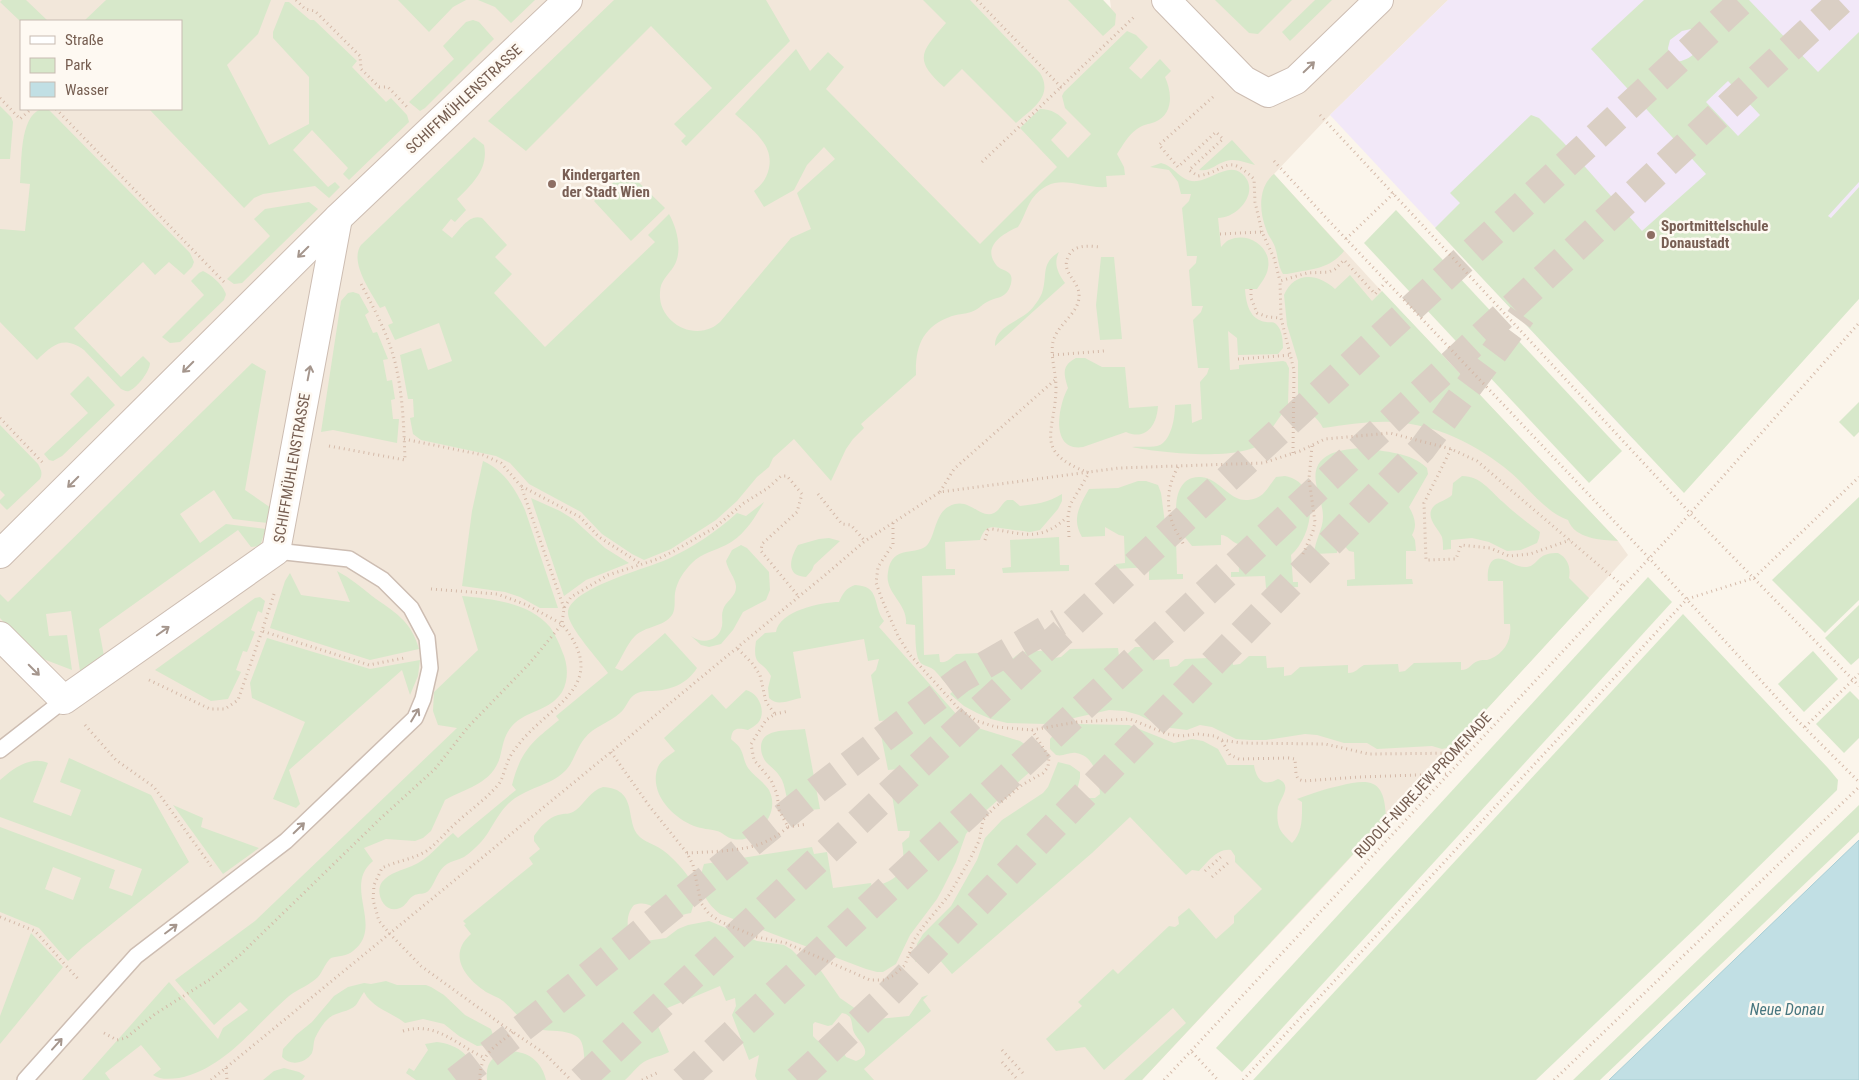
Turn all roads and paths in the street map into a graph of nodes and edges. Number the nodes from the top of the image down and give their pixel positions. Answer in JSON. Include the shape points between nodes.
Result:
{"nodes":[{"id":1,"x":296,"y":0,"type":"edge"},
{"id":2,"x":568,"y":0,"type":"edge"},
{"id":3,"x":977,"y":0,"type":"edge"},
{"id":4,"x":1166,"y":0,"type":"edge"},
{"id":5,"x":1378,"y":0,"type":"edge"},
{"id":6,"x":1135,"y":16,"type":"dead end"},
{"id":7,"x":1061,"y":87,"type":"junction"},
{"id":8,"x":1213,"y":97,"type":"dead end"},
{"id":9,"x":0,"y":98,"type":"edge"},
{"id":10,"x":30,"y":110,"type":"edge"},
{"id":11,"x":57,"y":110,"type":"edge"},
{"id":12,"x":414,"y":113,"type":"dead end"},
{"id":13,"x":1320,"y":116,"type":"dead end"},
{"id":14,"x":1274,"y":161,"type":"dead end"},
{"id":15,"x":982,"y":162,"type":"dead end"},
{"id":16,"x":1394,"y":193,"type":"junction"},
{"id":17,"x":338,"y":218,"type":"junction"},
{"id":18,"x":1262,"y":232,"type":"junction"},
{"id":19,"x":1220,"y":234,"type":"dead end"},
{"id":20,"x":1346,"y":239,"type":"junction"},
{"id":21,"x":1100,"y":247,"type":"dead end"},
{"id":22,"x":356,"y":275,"type":"dead end"},
{"id":23,"x":1280,"y":281,"type":"junction"},
{"id":24,"x":1386,"y":282,"type":"junction"},
{"id":25,"x":230,"y":288,"type":"dead end"},
{"id":26,"x":1251,"y":289,"type":"dead end"},
{"id":27,"x":1281,"y":318,"type":"junction"},
{"id":28,"x":1859,"y":323,"type":"edge"},
{"id":29,"x":1104,"y":352,"type":"dead end"},
{"id":30,"x":1053,"y":355,"type":"junction"},
{"id":31,"x":1292,"y":355,"type":"junction"},
{"id":32,"x":1238,"y":358,"type":"dead end"},
{"id":33,"x":1056,"y":379,"type":"junction"},
{"id":34,"x":0,"y":418,"type":"edge"},
{"id":35,"x":404,"y":439,"type":"junction"},
{"id":36,"x":323,"y":445,"type":"dead end"},
{"id":37,"x":1312,"y":445,"type":"junction"},
{"id":38,"x":1451,"y":449,"type":"junction"},
{"id":39,"x":1293,"y":453,"type":"junction"},
{"id":40,"x":1178,"y":466,"type":"junction"},
{"id":41,"x":47,"y":467,"type":"dead end"},
{"id":42,"x":1089,"y":472,"type":"junction"},
{"id":43,"x":1859,"y":477,"type":"edge"},
{"id":44,"x":522,"y":486,"type":"junction"},
{"id":45,"x":940,"y":492,"type":"junction"},
{"id":46,"x":818,"y":494,"type":"dead end"},
{"id":47,"x":1690,"y":513,"type":"junction"},
{"id":48,"x":1068,"y":516,"type":"junction"},
{"id":49,"x":893,"y":523,"type":"junction"},
{"id":50,"x":1069,"y":537,"type":"dead end"},
{"id":51,"x":985,"y":540,"type":"dead end"},
{"id":52,"x":1570,"y":540,"type":"junction"},
{"id":53,"x":865,"y":541,"type":"junction"},
{"id":54,"x":1184,"y":546,"type":"dead end"},
{"id":55,"x":276,"y":551,"type":"junction"},
{"id":56,"x":0,"y":554,"type":"edge"},
{"id":57,"x":1303,"y":554,"type":"dead end"},
{"id":58,"x":1649,"y":558,"type":"junction"},
{"id":59,"x":642,"y":564,"type":"junction"},
{"id":60,"x":1754,"y":578,"type":"junction"},
{"id":61,"x":1623,"y":586,"type":"junction"},
{"id":62,"x":276,"y":587,"type":"dead end"},
{"id":63,"x":393,"y":590,"type":"junction"},
{"id":64,"x":799,"y":597,"type":"junction"},
{"id":65,"x":1687,"y":599,"type":"junction"},
{"id":66,"x":564,"y":608,"type":"junction"},
{"id":67,"x":562,"y":624,"type":"junction"},
{"id":68,"x":262,"y":631,"type":"junction"},
{"id":69,"x":0,"y":636,"type":"edge"},
{"id":70,"x":737,"y":648,"type":"junction"},
{"id":71,"x":429,"y":653,"type":"junction"},
{"id":72,"x":1859,"y":674,"type":"edge"},
{"id":73,"x":144,"y":678,"type":"dead end"},
{"id":74,"x":1853,"y":680,"type":"junction"},
{"id":75,"x":1859,"y":686,"type":"edge"},
{"id":76,"x":64,"y":700,"type":"junction"},
{"id":77,"x":789,"y":712,"type":"dead end"},
{"id":78,"x":774,"y":714,"type":"junction"},
{"id":79,"x":1805,"y":727,"type":"junction"},
{"id":80,"x":1032,"y":730,"type":"junction"},
{"id":81,"x":1222,"y":740,"type":"junction"},
{"id":82,"x":0,"y":750,"type":"edge"},
{"id":83,"x":611,"y":752,"type":"junction"},
{"id":84,"x":1468,"y":753,"type":"junction"},
{"id":85,"x":1449,"y":774,"type":"junction"},
{"id":86,"x":1859,"y":782,"type":"edge"},
{"id":87,"x":1859,"y":787,"type":"edge"},
{"id":88,"x":807,"y":824,"type":"dead end"},
{"id":89,"x":788,"y":827,"type":"junction"},
{"id":90,"x":687,"y":853,"type":"junction"},
{"id":91,"x":1223,"y":855,"type":"dead end"},
{"id":92,"x":1229,"y":862,"type":"dead end"},
{"id":93,"x":1206,"y":871,"type":"dead end"},
{"id":94,"x":1212,"y":877,"type":"dead end"},
{"id":95,"x":224,"y":888,"type":"junction"},
{"id":96,"x":0,"y":917,"type":"edge"},
{"id":97,"x":390,"y":934,"type":"junction"},
{"id":98,"x":96,"y":1000,"type":"junction"},
{"id":99,"x":79,"y":1020,"type":"junction"},
{"id":100,"x":402,"y":1031,"type":"dead end"},
{"id":101,"x":513,"y":1032,"type":"junction"},
{"id":102,"x":1002,"y":1050,"type":"dead end"},
{"id":103,"x":1192,"y":1052,"type":"junction"},
{"id":104,"x":483,"y":1057,"type":"junction"},
{"id":105,"x":1002,"y":1062,"type":"dead end"},
{"id":106,"x":226,"y":1068,"type":"junction"},
{"id":107,"x":659,"y":1072,"type":"dead end"},
{"id":108,"x":1023,"y":1073,"type":"dead end"},
{"id":109,"x":1017,"y":1079,"type":"dead end"},
{"id":110,"x":25,"y":1080,"type":"edge"},
{"id":111,"x":210,"y":1080,"type":"edge"},
{"id":112,"x":227,"y":1080,"type":"edge"},
{"id":113,"x":480,"y":1080,"type":"edge"},
{"id":114,"x":571,"y":1080,"type":"edge"},
{"id":115,"x":642,"y":1080,"type":"edge"},
{"id":116,"x":1164,"y":1080,"type":"edge"},
{"id":117,"x":1218,"y":1080,"type":"edge"},
{"id":118,"x":1243,"y":1080,"type":"edge"},
{"id":119,"x":1554,"y":1080,"type":"edge"}],
"edges":[{"from":1,"to":12,"type":"path","via":[[304,9],[316,11],[360,56],[361,69],[379,87],[388,87]]},
{"from":2,"to":17,"type":"street","name":"SCHIFFMÜHLENSTRASSE"},
{"from":3,"to":7,"type":"path"},
{"from":4,"to":5,"type":"street","one_way":true,"via":[[1244,80],[1263,90],[1296,80]]},
{"from":6,"to":7,"type":"path"},
{"from":7,"to":15,"type":"path"},
{"from":8,"to":18,"type":"path","via":[[1159,145],[1178,166],[1216,132],[1224,139],[1190,170],[1198,176],[1226,165],[1235,164],[1243,168],[1254,179]]},
{"from":9,"to":10,"type":"path","via":[[20,119]]},
{"from":11,"to":25,"type":"path"},
{"from":13,"to":16,"type":"path"},
{"from":14,"to":20,"type":"path"},
{"from":16,"to":20,"type":"path"},
{"from":16,"to":47,"type":"path"},
{"from":55,"to":17,"type":"street","name":"SCHIFFMÜHLENSTRASSE","one_way":true},
{"from":17,"to":56,"type":"street","name":"SCHIFFMÜHLENSTRASSE","one_way":true},
{"from":18,"to":19,"type":"path"},
{"from":18,"to":23,"type":"path"},
{"from":20,"to":24,"type":"path"},
{"from":21,"to":30,"type":"path","via":[[1077,248],[1070,254],[1066,265],[1068,275],[1079,289],[1080,298],[1057,332]]},
{"from":22,"to":35,"type":"path","via":[[378,315],[397,370]]},
{"from":23,"to":24,"type":"path","via":[[1307,273],[1328,272],[1344,260],[1375,294]]},
{"from":23,"to":27,"type":"path"},
{"from":24,"to":58,"type":"path"},
{"from":26,"to":27,"type":"path","via":[[1257,313],[1268,318]]},
{"from":27,"to":31,"type":"path"},
{"from":28,"to":47,"type":"path","name":"RUDOLF-NUREJEW-PROMENADE"},
{"from":29,"to":30,"type":"path"},
{"from":30,"to":33,"type":"path"},
{"from":31,"to":32,"type":"path"},
{"from":31,"to":39,"type":"path","via":[[1295,389]]},
{"from":33,"to":42,"type":"path","via":[[1050,432],[1052,445],[1058,456]]},
{"from":33,"to":45,"type":"path","via":[[954,469]]},
{"from":34,"to":41,"type":"path"},
{"from":35,"to":36,"type":"path","via":[[405,460]]},
{"from":35,"to":44,"type":"path","via":[[484,455],[501,463]]},
{"from":37,"to":38,"type":"path","via":[[1325,439],[1390,433]]},
{"from":37,"to":39,"type":"path"},
{"from":37,"to":57,"type":"path","via":[[1309,479],[1315,522]]},
{"from":38,"to":52,"type":"path","via":[[1477,461]]},
{"from":38,"to":52,"type":"path","via":[[1424,503],[1426,560],[1456,559],[1461,545],[1490,548],[1508,556],[1530,554]]},
{"from":39,"to":40,"type":"path","via":[[1263,463]]},
{"from":40,"to":42,"type":"path"},
{"from":40,"to":54,"type":"path","via":[[1171,479],[1168,498],[1171,518]]},
{"from":42,"to":45,"type":"path"},
{"from":42,"to":48,"type":"path","via":[[1070,505]]},
{"from":43,"to":60,"type":"path"},
{"from":44,"to":59,"type":"path","via":[[580,517],[599,537]]},
{"from":44,"to":66,"type":"path"},
{"from":45,"to":49,"type":"path"},
{"from":46,"to":53,"type":"path","via":[[842,524],[852,525]]},
{"from":47,"to":58,"type":"path","name":"RUDOLF-NUREJEW-PROMENADE"},
{"from":47,"to":60,"type":"path"},
{"from":48,"to":50,"type":"path"},
{"from":48,"to":51,"type":"path","via":[[1047,532],[1032,536],[992,529],[988,530]]},
{"from":49,"to":53,"type":"path"},
{"from":49,"to":80,"type":"path","via":[[893,544],[878,567],[876,583],[910,656],[959,709],[977,721],[996,727]]},
{"from":52,"to":61,"type":"path"},
{"from":53,"to":64,"type":"path"},
{"from":55,"to":63,"type":"lane","via":[[348,559],[383,580]]},
{"from":76,"to":55,"type":"street","name":"SCHIFFMÜHLENSTRASSE","one_way":true},
{"from":58,"to":61,"type":"path","name":"RUDOLF-NUREJEW-PROMENADE"},
{"from":58,"to":65,"type":"path"},
{"from":59,"to":64,"type":"path","via":[[695,540],[781,476],[787,476],[802,494],[796,512],[762,544],[761,552]]},
{"from":59,"to":66,"type":"path","via":[[608,575],[586,587],[571,596]]},
{"from":60,"to":65,"type":"path"},
{"from":60,"to":74,"type":"path"},
{"from":61,"to":84,"type":"path","name":"RUDOLF-NUREJEW-PROMENADE"},
{"from":62,"to":68,"type":"path"},
{"from":63,"to":67,"type":"path","via":[[497,594],[527,605]]},
{"from":63,"to":71,"type":"lane","via":[[411,608],[427,638]]},
{"from":64,"to":70,"type":"path"},
{"from":65,"to":79,"type":"path"},
{"from":65,"to":118,"type":"path"},
{"from":66,"to":67,"type":"path"},
{"from":67,"to":97,"type":"path","via":[[579,650],[577,684],[519,744],[507,762],[500,783],[480,804],[427,850],[382,868],[374,885],[372,900],[379,922]]},
{"from":67,"to":99,"type":"path","via":[[529,664],[468,727],[435,769],[240,956],[155,1014],[126,1038],[117,1040]]},
{"from":68,"to":71,"type":"path","via":[[369,665]]},
{"from":68,"to":73,"type":"path","via":[[238,700],[226,709],[210,709]]},
{"from":69,"to":76,"type":"street","one_way":true},
{"from":70,"to":78,"type":"path","via":[[760,675],[766,702]]},
{"from":70,"to":83,"type":"path"},
{"from":95,"to":71,"type":"lane","one_way":true,"via":[[286,841],[415,718],[430,668]]},
{"from":72,"to":74,"type":"path"},
{"from":74,"to":75,"type":"path"},
{"from":74,"to":79,"type":"path"},
{"from":76,"to":82,"type":"lane","name":"SCHIFFMÜHLENSTRASSE"},
{"from":76,"to":95,"type":"path","via":[[116,760],[154,787],[205,856]]},
{"from":77,"to":78,"type":"path"},
{"from":78,"to":89,"type":"path","via":[[766,720],[751,744],[754,760],[771,780],[779,810]]},
{"from":79,"to":86,"type":"path"},
{"from":80,"to":81,"type":"path","via":[[1130,718],[1167,734],[1206,735]]},
{"from":80,"to":90,"type":"path","via":[[1049,757],[1048,768],[1022,785],[983,820],[979,841],[949,896],[919,934],[905,964],[884,980],[870,980],[786,943],[721,922],[701,903],[693,865]]},
{"from":81,"to":84,"type":"path","via":[[1325,744],[1369,754]]},
{"from":81,"to":85,"type":"path","via":[[1230,756],[1239,759],[1295,759],[1296,774],[1303,781]]},
{"from":83,"to":90,"type":"path"},
{"from":83,"to":97,"type":"path"},
{"from":84,"to":85,"type":"path","name":"RUDOLF-NUREJEW-PROMENADE"},
{"from":85,"to":103,"type":"path","name":"RUDOLF-NUREJEW-PROMENADE"},
{"from":87,"to":119,"type":"path"},
{"from":88,"to":89,"type":"path"},
{"from":89,"to":90,"type":"path","via":[[763,843]]},
{"from":91,"to":93,"type":"path"},
{"from":92,"to":94,"type":"path"},
{"from":98,"to":95,"type":"lane","one_way":true,"via":[[136,956]]},
{"from":96,"to":98,"type":"path","via":[[35,931]]},
{"from":97,"to":101,"type":"path","via":[[422,966]]},
{"from":97,"to":106,"type":"path"},
{"from":98,"to":99,"type":"lane"},
{"from":110,"to":99,"type":"lane","one_way":true},
{"from":100,"to":104,"type":"path","via":[[414,1027],[427,1028]]},
{"from":101,"to":104,"type":"path"},
{"from":101,"to":114,"type":"path","via":[[544,1053]]},
{"from":102,"to":108,"type":"path"},
{"from":103,"to":116,"type":"path","name":"RUDOLF-NUREJEW-PROMENADE"},
{"from":103,"to":117,"type":"path"},
{"from":104,"to":113,"type":"path"},
{"from":105,"to":109,"type":"path"},
{"from":106,"to":111,"type":"path"},
{"from":106,"to":112,"type":"path"},
{"from":107,"to":115,"type":"path"}]}
